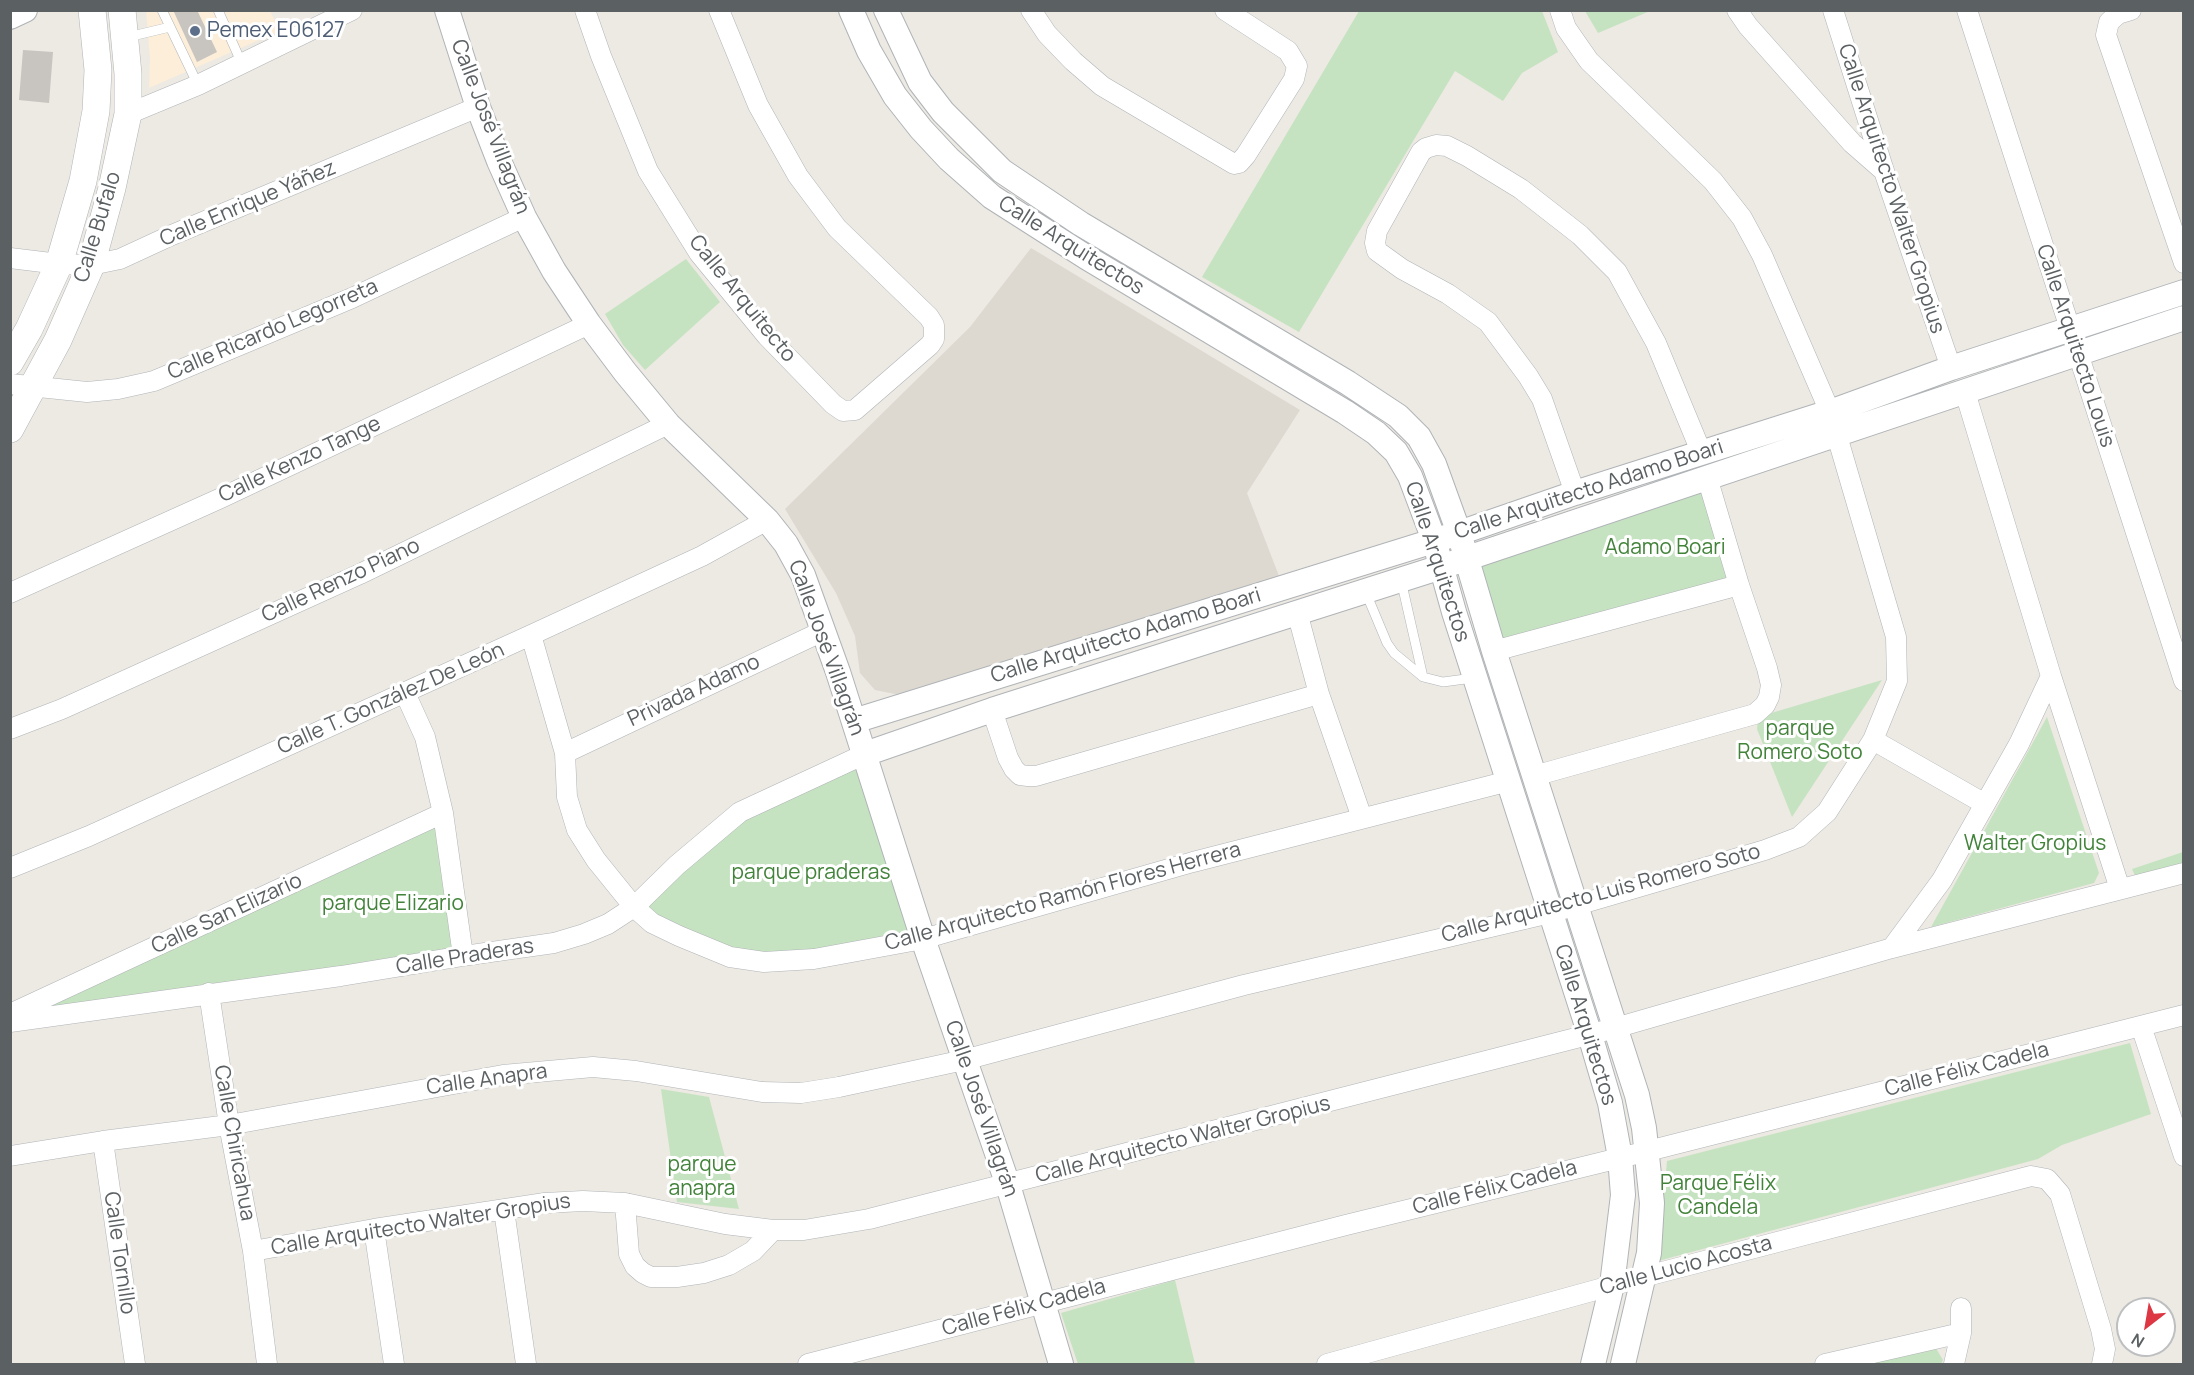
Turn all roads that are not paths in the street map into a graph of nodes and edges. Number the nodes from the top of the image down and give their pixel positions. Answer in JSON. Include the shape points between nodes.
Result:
{"nodes":[{"id":1,"x":26,"y":10,"type":"edge"},
{"id":2,"x":92,"y":10,"type":"edge"},
{"id":3,"x":122,"y":10,"type":"edge"},
{"id":4,"x":162,"y":10,"type":"edge"},
{"id":5,"x":218,"y":10,"type":"edge"},
{"id":6,"x":352,"y":10,"type":"edge"},
{"id":7,"x":447,"y":10,"type":"edge"},
{"id":8,"x":585,"y":10,"type":"edge"},
{"id":9,"x":718,"y":10,"type":"edge"},
{"id":10,"x":851,"y":10,"type":"edge"},
{"id":11,"x":886,"y":10,"type":"edge"},
{"id":12,"x":1031,"y":10,"type":"edge"},
{"id":13,"x":1225,"y":10,"type":"edge"},
{"id":14,"x":1560,"y":10,"type":"edge"},
{"id":15,"x":1737,"y":10,"type":"edge"},
{"id":16,"x":1833,"y":10,"type":"edge"},
{"id":17,"x":1967,"y":10,"type":"edge"},
{"id":18,"x":2131,"y":10,"type":"edge"},
{"id":19,"x":10,"y":17,"type":"edge"},
{"id":20,"x":170,"y":27,"type":"junction"},
{"id":21,"x":126,"y":37,"type":"junction"},
{"id":22,"x":242,"y":64,"type":"junction"},
{"id":23,"x":920,"y":82,"type":"junction"},
{"id":24,"x":198,"y":85,"type":"junction"},
{"id":25,"x":895,"y":96,"type":"junction"},
{"id":26,"x":478,"y":107,"type":"junction"},
{"id":27,"x":128,"y":114,"type":"junction"},
{"id":28,"x":1884,"y":171,"type":"junction"},
{"id":29,"x":524,"y":217,"type":"junction"},
{"id":30,"x":10,"y":258,"type":"edge"},
{"id":31,"x":2184,"y":263,"type":"edge"},
{"id":32,"x":59,"y":264,"type":"junction"},
{"id":33,"x":91,"y":265,"type":"junction"},
{"id":34,"x":2184,"y":292,"type":"edge"},
{"id":35,"x":2184,"y":318,"type":"edge"},
{"id":36,"x":1249,"y":323,"type":"junction"},
{"id":37,"x":589,"y":324,"type":"junction"},
{"id":38,"x":2070,"y":328,"type":"junction"},
{"id":39,"x":1235,"y":346,"type":"junction"},
{"id":40,"x":2077,"y":353,"type":"junction"},
{"id":41,"x":10,"y":362,"type":"edge"},
{"id":42,"x":1950,"y":368,"type":"junction"},
{"id":43,"x":22,"y":385,"type":"edge"},
{"id":44,"x":1965,"y":392,"type":"junction"},
{"id":45,"x":1833,"y":422,"type":"junction"},
{"id":46,"x":668,"y":424,"type":"junction"},
{"id":47,"x":10,"y":429,"type":"edge"},
{"id":48,"x":1702,"y":454,"type":"junction"},
{"id":49,"x":1707,"y":477,"type":"junction"},
{"id":50,"x":1575,"y":493,"type":"junction"},
{"id":51,"x":767,"y":520,"type":"junction"},
{"id":52,"x":1459,"y":533,"type":"junction"},
{"id":53,"x":1434,"y":540,"type":"junction"},
{"id":54,"x":1466,"y":558,"type":"junction"},
{"id":55,"x":1441,"y":567,"type":"junction"},
{"id":56,"x":1401,"y":580,"type":"junction"},
{"id":57,"x":1739,"y":585,"type":"junction"},
{"id":58,"x":1365,"y":591,"type":"junction"},
{"id":59,"x":10,"y":593,"type":"edge"},
{"id":60,"x":1297,"y":612,"type":"junction"},
{"id":61,"x":823,"y":631,"type":"junction"},
{"id":62,"x":531,"y":635,"type":"junction"},
{"id":63,"x":1494,"y":651,"type":"junction"},
{"id":64,"x":2051,"y":676,"type":"junction"},
{"id":65,"x":1423,"y":677,"type":"junction"},
{"id":66,"x":1475,"y":678,"type":"junction"},
{"id":67,"x":2184,"y":681,"type":"edge"},
{"id":68,"x":405,"y":693,"type":"junction"},
{"id":69,"x":1319,"y":694,"type":"junction"},
{"id":70,"x":992,"y":710,"type":"junction"},
{"id":71,"x":854,"y":721,"type":"junction"},
{"id":72,"x":10,"y":729,"type":"edge"},
{"id":73,"x":1873,"y":740,"type":"junction"},
{"id":74,"x":565,"y":753,"type":"junction"},
{"id":75,"x":865,"y":754,"type":"junction"},
{"id":76,"x":1534,"y":776,"type":"junction"},
{"id":77,"x":1509,"y":782,"type":"junction"},
{"id":78,"x":1985,"y":804,"type":"junction"},
{"id":79,"x":443,"y":813,"type":"junction"},
{"id":80,"x":1362,"y":818,"type":"junction"},
{"id":81,"x":10,"y":868,"type":"edge"},
{"id":82,"x":2184,"y":873,"type":"edge"},
{"id":83,"x":2120,"y":889,"type":"junction"},
{"id":84,"x":1577,"y":906,"type":"junction"},
{"id":85,"x":634,"y":908,"type":"junction"},
{"id":86,"x":1550,"y":913,"type":"junction"},
{"id":87,"x":923,"y":939,"type":"junction"},
{"id":88,"x":1892,"y":948,"type":"junction"},
{"id":89,"x":463,"y":956,"type":"junction"},
{"id":90,"x":209,"y":993,"type":"junction"},
{"id":91,"x":10,"y":1014,"type":"edge"},
{"id":92,"x":2184,"y":1015,"type":"edge"},
{"id":93,"x":10,"y":1022,"type":"edge"},
{"id":94,"x":2141,"y":1026,"type":"junction"},
{"id":95,"x":1615,"y":1028,"type":"junction"},
{"id":96,"x":1590,"y":1035,"type":"junction"},
{"id":97,"x":964,"y":1060,"type":"junction"},
{"id":98,"x":229,"y":1125,"type":"junction"},
{"id":99,"x":103,"y":1141,"type":"junction"},
{"id":100,"x":2182,"y":1144,"type":"edge"},
{"id":101,"x":1648,"y":1151,"type":"junction"},
{"id":102,"x":10,"y":1156,"type":"edge"},
{"id":103,"x":1620,"y":1157,"type":"junction"},
{"id":104,"x":1008,"y":1185,"type":"junction"},
{"id":105,"x":625,"y":1203,"type":"junction"},
{"id":106,"x":504,"y":1210,"type":"junction"},
{"id":107,"x":374,"y":1228,"type":"junction"},
{"id":108,"x":773,"y":1230,"type":"junction"},
{"id":109,"x":253,"y":1251,"type":"junction"},
{"id":110,"x":1643,"y":1277,"type":"junction"},
{"id":111,"x":1612,"y":1285,"type":"junction"},
{"id":112,"x":1044,"y":1303,"type":"junction"},
{"id":113,"x":1961,"y":1308,"type":"dead end"},
{"id":114,"x":1961,"y":1333,"type":"junction"},
{"id":115,"x":135,"y":1365,"type":"edge"},
{"id":116,"x":267,"y":1365,"type":"edge"},
{"id":117,"x":394,"y":1365,"type":"edge"},
{"id":118,"x":526,"y":1365,"type":"edge"},
{"id":119,"x":808,"y":1365,"type":"edge"},
{"id":120,"x":1061,"y":1365,"type":"edge"},
{"id":121,"x":1327,"y":1365,"type":"edge"},
{"id":122,"x":1593,"y":1365,"type":"edge"},
{"id":123,"x":1623,"y":1365,"type":"edge"},
{"id":124,"x":1825,"y":1365,"type":"edge"},
{"id":125,"x":1954,"y":1365,"type":"edge"},
{"id":126,"x":2102,"y":1365,"type":"edge"}],
"edges":[{"from":1,"to":19,"type":"street"},
{"from":2,"to":32,"type":"main road","name":"Calle Bufalo","via":[[98,70],[96,111],[83,181]]},
{"from":3,"to":21,"type":"main road","name":"Calle Bufalo"},
{"from":4,"to":20,"type":"lane"},
{"from":5,"to":22,"type":"lane"},
{"from":6,"to":22,"type":"street"},
{"from":7,"to":26,"type":"street","name":"Calle José Villagrán"},
{"from":8,"to":9,"type":"street","name":"Calle Arquitecto","via":[[648,171],[699,253],[767,336],[833,404],[843,411],[855,410],[930,345],[935,332],[929,317],[837,228],[798,176],[758,105]]},
{"from":10,"to":25,"type":"street","name":"Calle Arquitectos"},
{"from":11,"to":23,"type":"street","name":"Calle Arquitectos"},
{"from":12,"to":13,"type":"street","via":[[1047,34],[1102,86],[1234,164],[1246,155],[1294,79],[1297,66],[1288,51]]},
{"from":14,"to":45,"type":"street","name":"Calle Arquitecto Luis Romero Soto","via":[[1566,28],[1589,61],[1713,181],[1742,218],[1762,255]]},
{"from":15,"to":28,"type":"street","via":[[1852,142]]},
{"from":16,"to":28,"type":"street","name":"Calle Arquitecto Walter Gropius"},
{"from":17,"to":38,"type":"street","name":"Calle Arquitecto Louis"},
{"from":18,"to":31,"type":"street","via":[[2109,22],[2106,35]]},
{"from":20,"to":21,"type":"lane"},
{"from":20,"to":24,"type":"lane"},
{"from":21,"to":27,"type":"main road","name":"Calle Bufalo"},
{"from":22,"to":24,"type":"street"},
{"from":23,"to":25,"type":"street"},
{"from":23,"to":36,"type":"street","name":"Calle Arquitectos","via":[[1002,171],[1081,224]]},
{"from":24,"to":27,"type":"street"},
{"from":25,"to":39,"type":"street","name":"Calle Arquitectos","via":[[949,159],[992,197]]},
{"from":26,"to":29,"type":"street","name":"Calle José Villagrán"},
{"from":26,"to":33,"type":"street","name":"Calle Enrique Yáñez","via":[[120,259]]},
{"from":27,"to":33,"type":"main road","name":"Calle Bufalo"},
{"from":28,"to":42,"type":"street","name":"Calle Arquitecto Walter Gropius"},
{"from":29,"to":37,"type":"street","name":"Calle José Villagrán"},
{"from":29,"to":43,"type":"street","name":"Calle Ricardo Legorreta","via":[[352,298],[154,381],[87,392]]},
{"from":30,"to":32,"type":"street","name":"Calle Enrique Yáñez"},
{"from":32,"to":33,"type":"street","name":"Calle Enrique Yáñez"},
{"from":32,"to":41,"type":"main road","name":"Calle Bufalo"},
{"from":33,"to":43,"type":"main road","name":"Calle Bufalo","via":[[58,340]]},
{"from":34,"to":38,"type":"street","name":"Calle Arquitecto Adamo Boari"},
{"from":35,"to":40,"type":"street","name":"Calle Arquitecto Adamo Boari"},
{"from":36,"to":39,"type":"street"},
{"from":36,"to":52,"type":"street","name":"Calle Arquitectos","via":[[1398,416],[1419,437],[1434,464]]},
{"from":37,"to":46,"type":"street","name":"Calle José Villagrán"},
{"from":37,"to":59,"type":"street","name":"Calle Kenzo Tange"},
{"from":38,"to":40,"type":"street","name":"Calle Arquitecto Louis"},
{"from":38,"to":42,"type":"street","name":"Calle Arquitecto Adamo Boari"},
{"from":39,"to":53,"type":"street","name":"Calle Arquitectos","via":[[1345,412],[1396,452],[1410,476]]},
{"from":40,"to":44,"type":"street","name":"Calle Arquitecto Adamo Boari"},
{"from":40,"to":67,"type":"street","name":"Calle Arquitecto Louis"},
{"from":42,"to":45,"type":"street","name":"Calle Arquitecto Adamo Boari"},
{"from":43,"to":47,"type":"main road","name":"Calle Bufalo"},
{"from":44,"to":45,"type":"street","name":"Calle Arquitecto Adamo Boari"},
{"from":44,"to":64,"type":"street"},
{"from":45,"to":48,"type":"street","name":"Calle Arquitecto Adamo Boari"},
{"from":45,"to":49,"type":"street","name":"Calle Arquitecto Adamo Boari"},
{"from":45,"to":73,"type":"street","name":"Calle Arquitecto Luis Romero Soto","via":[[1896,637],[1897,681]]},
{"from":46,"to":51,"type":"street","name":"Calle José Villagrán"},
{"from":46,"to":72,"type":"street","name":"Calle Renzo Piano","via":[[360,574]]},
{"from":48,"to":50,"type":"street","name":"Calle Arquitecto Adamo Boari"},
{"from":48,"to":50,"type":"street","via":[[1656,343],[1617,272],[1580,235],[1530,196],[1467,156],[1436,145],[1421,152],[1377,231],[1377,251],[1488,322],[1542,399]]},
{"from":49,"to":54,"type":"street","name":"Calle Arquitecto Adamo Boari"},
{"from":49,"to":57,"type":"street"},
{"from":50,"to":52,"type":"street","name":"Calle Arquitecto Adamo Boari"},
{"from":51,"to":61,"type":"street","name":"Calle José Villagrán","via":[[803,575]]},
{"from":51,"to":62,"type":"street","name":"Calle T. González De León","via":[[702,556]]},
{"from":52,"to":53,"type":"street","name":"Calle Arquitecto Adamo Boari"},
{"from":52,"to":54,"type":"street","name":"Calle Arquitectos"},
{"from":53,"to":55,"type":"street","name":"Calle Arquitectos"},
{"from":53,"to":71,"type":"street","name":"Calle Arquitecto Adamo Boari"},
{"from":54,"to":55,"type":"street","name":"Calle Arquitecto Adamo Boari"},
{"from":54,"to":63,"type":"street","name":"Calle Arquitectos"},
{"from":55,"to":56,"type":"street","name":"Calle Arquitecto Adamo Boari"},
{"from":55,"to":66,"type":"street","name":"Calle Arquitectos"},
{"from":56,"to":58,"type":"street","name":"Calle Arquitecto Adamo Boari"},
{"from":56,"to":65,"type":"lane"},
{"from":57,"to":63,"type":"street"},
{"from":57,"to":76,"type":"street","via":[[1771,685],[1765,705],[1755,714]]},
{"from":58,"to":60,"type":"street","name":"Calle Arquitecto Adamo Boari"},
{"from":58,"to":65,"type":"lane","via":[[1387,643]]},
{"from":60,"to":69,"type":"street"},
{"from":60,"to":70,"type":"street","name":"Calle Arquitecto Adamo Boari"},
{"from":61,"to":71,"type":"street","name":"Calle José Villagrán"},
{"from":61,"to":74,"type":"street","name":"Privada Adamo"},
{"from":62,"to":68,"type":"street","name":"Calle T. González De León"},
{"from":62,"to":74,"type":"street","name":"Calle Arquitecto Ramón Flores Herrera"},
{"from":63,"to":76,"type":"street","name":"Calle Arquitectos"},
{"from":64,"to":78,"type":"street"},
{"from":64,"to":83,"type":"street"},
{"from":65,"to":66,"type":"lane","via":[[1443,682]]},
{"from":66,"to":77,"type":"street","name":"Calle Arquitectos"},
{"from":68,"to":79,"type":"street","via":[[425,737]]},
{"from":68,"to":81,"type":"street","name":"Calle T. González De León"},
{"from":69,"to":70,"type":"street","via":[[1036,776],[1020,775],[1014,769]]},
{"from":69,"to":80,"type":"street"},
{"from":70,"to":75,"type":"street","name":"Calle Arquitecto Adamo Boari"},
{"from":71,"to":75,"type":"street","name":"Calle José Villagrán"},
{"from":73,"to":78,"type":"street"},
{"from":73,"to":84,"type":"street","name":"Calle Arquitecto Luis Romero Soto","via":[[1827,812],[1799,837]]},
{"from":74,"to":85,"type":"street","name":"Calle Arquitecto Ramón Flores Herrera","via":[[567,797],[577,830]]},
{"from":75,"to":85,"type":"street","name":"Calle Praderas","via":[[740,812],[677,865]]},
{"from":75,"to":87,"type":"street","name":"Calle José Villagrán"},
{"from":76,"to":84,"type":"street","name":"Calle Arquitectos"},
{"from":77,"to":80,"type":"street","name":"Calle Arquitecto Ramón Flores Herrera"},
{"from":77,"to":86,"type":"street","name":"Calle Arquitectos"},
{"from":78,"to":88,"type":"street","via":[[1942,880]]},
{"from":79,"to":89,"type":"street"},
{"from":79,"to":91,"type":"street","name":"Calle San Elizario"},
{"from":80,"to":87,"type":"street","name":"Calle Arquitecto Ramón Flores Herrera"},
{"from":82,"to":83,"type":"street"},
{"from":83,"to":88,"type":"street"},
{"from":84,"to":86,"type":"street","name":"Calle Arquitecto Luis Romero Soto"},
{"from":84,"to":95,"type":"street","name":"Calle Arquitectos"},
{"from":85,"to":87,"type":"street","name":"Calle Arquitecto Ramón Flores Herrera","via":[[652,923],[706,948],[730,957],[764,962],[814,959]]},
{"from":85,"to":89,"type":"street","name":"Calle Praderas","via":[[608,924],[554,943]]},
{"from":86,"to":96,"type":"street","name":"Calle Arquitectos"},
{"from":86,"to":97,"type":"street","name":"Calle Arquitecto Luis Romero Soto","via":[[1244,985]]},
{"from":87,"to":97,"type":"street","name":"Calle José Villagrán"},
{"from":88,"to":95,"type":"street"},
{"from":89,"to":90,"type":"street","name":"Calle Praderas"},
{"from":90,"to":93,"type":"street","name":"Calle Praderas"},
{"from":90,"to":98,"type":"street","name":"Calle Chiricahua"},
{"from":92,"to":94,"type":"street","name":"Calle Félix Cadela"},
{"from":94,"to":100,"type":"street"},
{"from":94,"to":101,"type":"street","name":"Calle Félix Cadela"},
{"from":95,"to":96,"type":"street","name":"Calle Arquitecto Walter Gropius"},
{"from":95,"to":101,"type":"street","name":"Calle Arquitectos"},
{"from":96,"to":103,"type":"street","name":"Calle Arquitectos"},
{"from":96,"to":104,"type":"street","name":"Calle Arquitecto Walter Gropius"},
{"from":97,"to":98,"type":"street","name":"Calle Anapra","via":[[801,1094],[762,1092],[593,1067],[503,1075]]},
{"from":97,"to":104,"type":"street","name":"Calle José Villagrán"},
{"from":98,"to":99,"type":"street","name":"Calle Anapra"},
{"from":98,"to":109,"type":"street","name":"Calle Chiricahua"},
{"from":99,"to":102,"type":"street","name":"Calle Anapra"},
{"from":99,"to":115,"type":"street","name":"Calle Tornillo"},
{"from":101,"to":103,"type":"street","name":"Calle Félix Cadela"},
{"from":101,"to":110,"type":"street","name":"Calle Arquitectos","via":[[1652,1203]]},
{"from":103,"to":111,"type":"street","name":"Calle Arquitectos","via":[[1623,1195]]},
{"from":103,"to":112,"type":"street","name":"Calle Félix Cadela"},
{"from":104,"to":108,"type":"street","name":"Calle Arquitecto Walter Gropius","via":[[869,1219],[804,1230]]},
{"from":104,"to":112,"type":"street","name":"Calle José Villagrán"},
{"from":105,"to":106,"type":"street","name":"Calle Arquitecto Walter Gropius","via":[[545,1203]]},
{"from":105,"to":108,"type":"street","name":"Calle Arquitecto Walter Gropius"},
{"from":105,"to":108,"type":"street","via":[[629,1254],[635,1266],[651,1277],[704,1273],[729,1265],[753,1251]]},
{"from":106,"to":107,"type":"street","name":"Calle Arquitecto Walter Gropius"},
{"from":106,"to":118,"type":"street"},
{"from":107,"to":109,"type":"street","name":"Calle Arquitecto Walter Gropius"},
{"from":107,"to":117,"type":"street"},
{"from":109,"to":116,"type":"street","name":"Calle Chiricahua"},
{"from":110,"to":111,"type":"street","name":"Calle Lucio Acosta"},
{"from":110,"to":123,"type":"street","name":"Calle Arquitectos"},
{"from":110,"to":126,"type":"street","name":"Calle Lucio Acosta","via":[[2031,1176],[2047,1179],[2060,1194],[2097,1317],[2105,1349]]},
{"from":111,"to":121,"type":"street","name":"Calle Lucio Acosta"},
{"from":111,"to":122,"type":"street","name":"Calle Arquitectos"},
{"from":112,"to":119,"type":"street","name":"Calle Félix Cadela"},
{"from":112,"to":120,"type":"street","name":"Calle José Villagrán"},
{"from":113,"to":114,"type":"street"},
{"from":114,"to":124,"type":"street"},
{"from":114,"to":125,"type":"street"}]}
